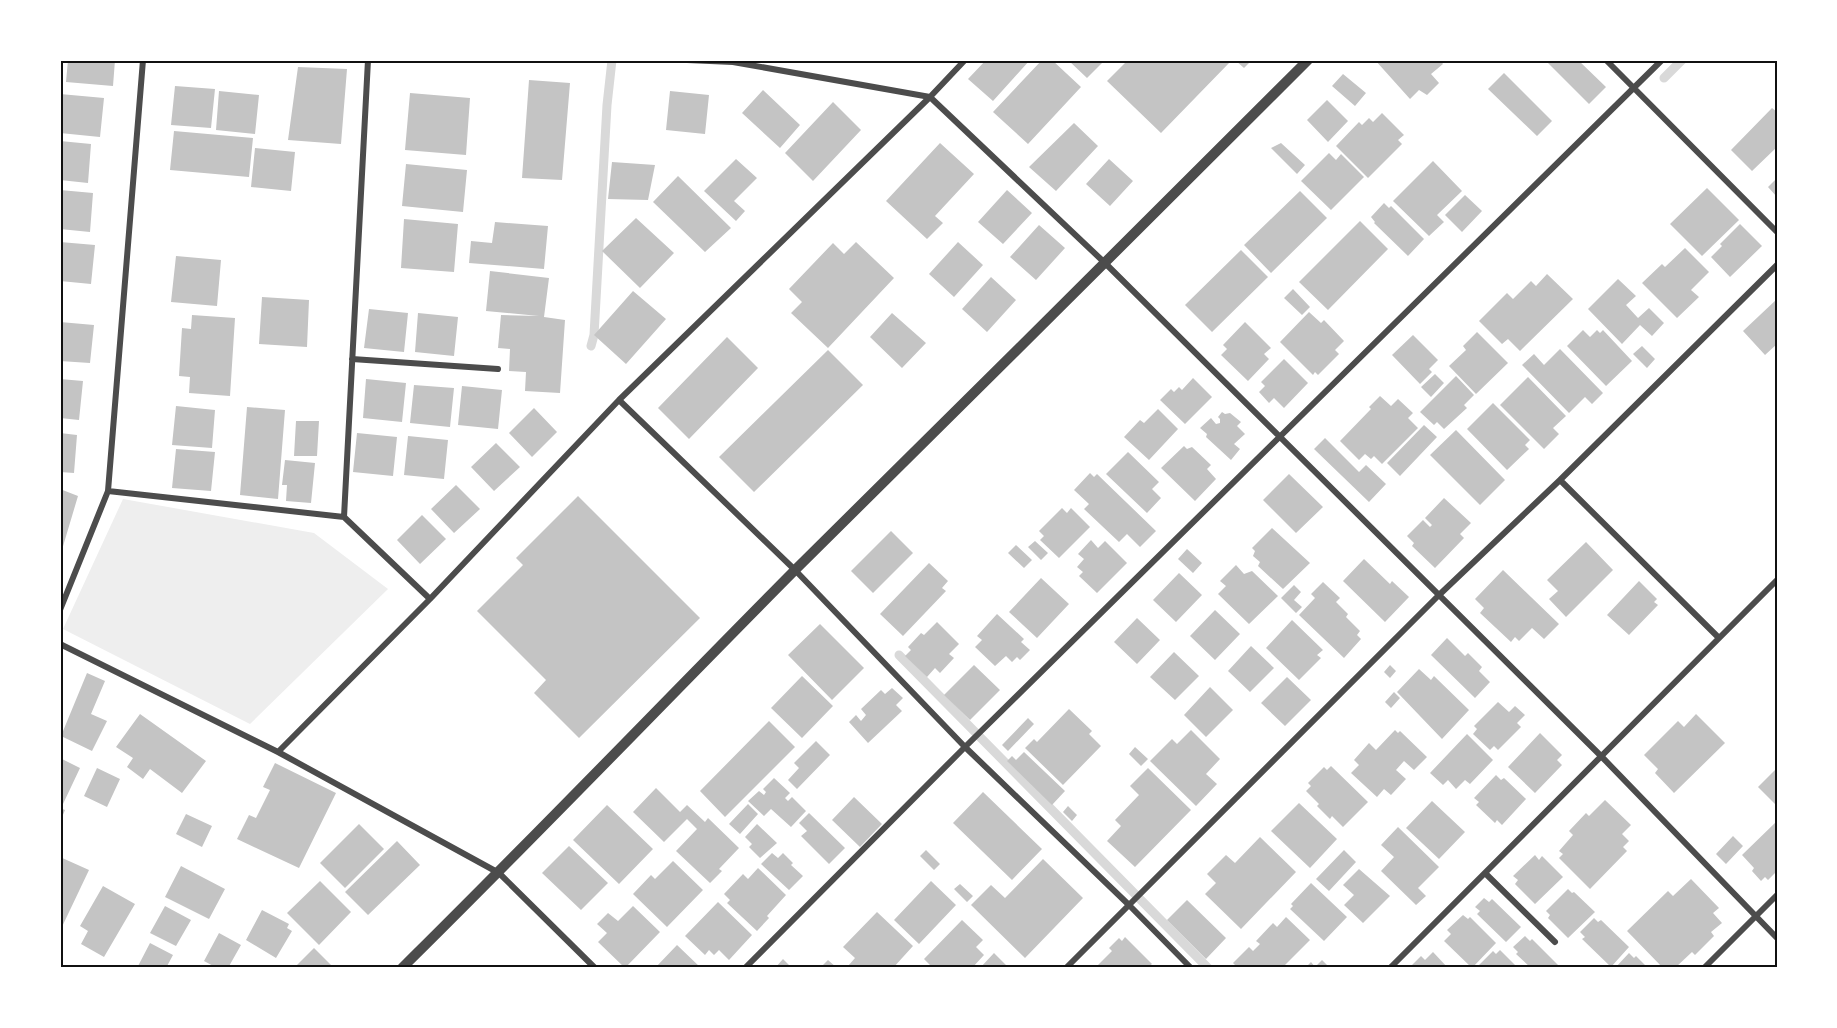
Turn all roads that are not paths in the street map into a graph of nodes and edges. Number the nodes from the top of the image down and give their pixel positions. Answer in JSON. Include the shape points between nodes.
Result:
{"nodes":[{"id":1,"x":143,"y":60,"type":"edge"},
{"id":2,"x":368,"y":60,"type":"edge"},
{"id":3,"x":687,"y":60,"type":"edge"},
{"id":4,"x":965,"y":60,"type":"edge"},
{"id":5,"x":1308,"y":60,"type":"edge"},
{"id":6,"x":1606,"y":60,"type":"edge"},
{"id":7,"x":1662,"y":60,"type":"edge"},
{"id":8,"x":1634,"y":88,"type":"junction"},
{"id":9,"x":930,"y":97,"type":"junction"},
{"id":10,"x":1777,"y":232,"type":"edge"},
{"id":11,"x":1106,"y":264,"type":"junction"},
{"id":12,"x":1777,"y":265,"type":"edge"},
{"id":13,"x":352,"y":359,"type":"junction"},
{"id":14,"x":498,"y":369,"type":"dead end"},
{"id":15,"x":619,"y":400,"type":"junction"},
{"id":16,"x":1280,"y":438,"type":"junction"},
{"id":17,"x":1560,"y":480,"type":"junction"},
{"id":18,"x":108,"y":491,"type":"junction"},
{"id":19,"x":344,"y":517,"type":"junction"},
{"id":20,"x":795,"y":570,"type":"junction"},
{"id":21,"x":1777,"y":580,"type":"edge"},
{"id":22,"x":1438,"y":596,"type":"junction"},
{"id":23,"x":430,"y":599,"type":"junction"},
{"id":24,"x":60,"y":610,"type":"edge"},
{"id":25,"x":1719,"y":638,"type":"junction"},
{"id":26,"x":60,"y":644,"type":"edge"},
{"id":27,"x":965,"y":747,"type":"junction"},
{"id":28,"x":278,"y":752,"type":"junction"},
{"id":29,"x":1601,"y":756,"type":"junction"},
{"id":30,"x":499,"y":873,"type":"junction"},
{"id":31,"x":1485,"y":873,"type":"junction"},
{"id":32,"x":1777,"y":896,"type":"edge"},
{"id":33,"x":1129,"y":905,"type":"junction"},
{"id":34,"x":1756,"y":917,"type":"junction"},
{"id":35,"x":1777,"y":938,"type":"edge"},
{"id":36,"x":1555,"y":942,"type":"dead end"},
{"id":37,"x":402,"y":968,"type":"edge"},
{"id":38,"x":595,"y":968,"type":"edge"},
{"id":39,"x":745,"y":968,"type":"edge"},
{"id":40,"x":1066,"y":968,"type":"edge"},
{"id":41,"x":1191,"y":968,"type":"edge"},
{"id":42,"x":1390,"y":968,"type":"edge"},
{"id":43,"x":1704,"y":968,"type":"edge"}],
"edges":[{"from":1,"to":18,"type":"street"},
{"from":2,"to":13,"type":"street"},
{"from":3,"to":9,"type":"street","via":[[733,62]]},
{"from":4,"to":9,"type":"street"},
{"from":5,"to":11,"type":"street"},
{"from":6,"to":8,"type":"street"},
{"from":7,"to":8,"type":"street"},
{"from":8,"to":10,"type":"street"},
{"from":8,"to":16,"type":"street"},
{"from":9,"to":11,"type":"street"},
{"from":9,"to":15,"type":"street"},
{"from":11,"to":16,"type":"street"},
{"from":11,"to":20,"type":"street"},
{"from":12,"to":17,"type":"street"},
{"from":13,"to":14,"type":"street"},
{"from":13,"to":19,"type":"street"},
{"from":15,"to":20,"type":"street"},
{"from":15,"to":23,"type":"street"},
{"from":16,"to":22,"type":"street"},
{"from":16,"to":27,"type":"street"},
{"from":17,"to":22,"type":"street"},
{"from":17,"to":25,"type":"street"},
{"from":18,"to":19,"type":"street"},
{"from":18,"to":24,"type":"street"},
{"from":19,"to":23,"type":"street"},
{"from":20,"to":27,"type":"street"},
{"from":20,"to":30,"type":"street"},
{"from":21,"to":25,"type":"street"},
{"from":22,"to":29,"type":"street"},
{"from":22,"to":33,"type":"street"},
{"from":23,"to":28,"type":"street"},
{"from":25,"to":29,"type":"street"},
{"from":26,"to":28,"type":"street"},
{"from":27,"to":33,"type":"street"},
{"from":27,"to":39,"type":"street"},
{"from":28,"to":30,"type":"street"},
{"from":29,"to":31,"type":"street"},
{"from":29,"to":34,"type":"street"},
{"from":30,"to":37,"type":"street"},
{"from":30,"to":38,"type":"street"},
{"from":31,"to":36,"type":"street"},
{"from":31,"to":42,"type":"street"},
{"from":32,"to":34,"type":"street"},
{"from":33,"to":40,"type":"street"},
{"from":33,"to":41,"type":"street"},
{"from":34,"to":35,"type":"street"},
{"from":34,"to":43,"type":"street"}]}
